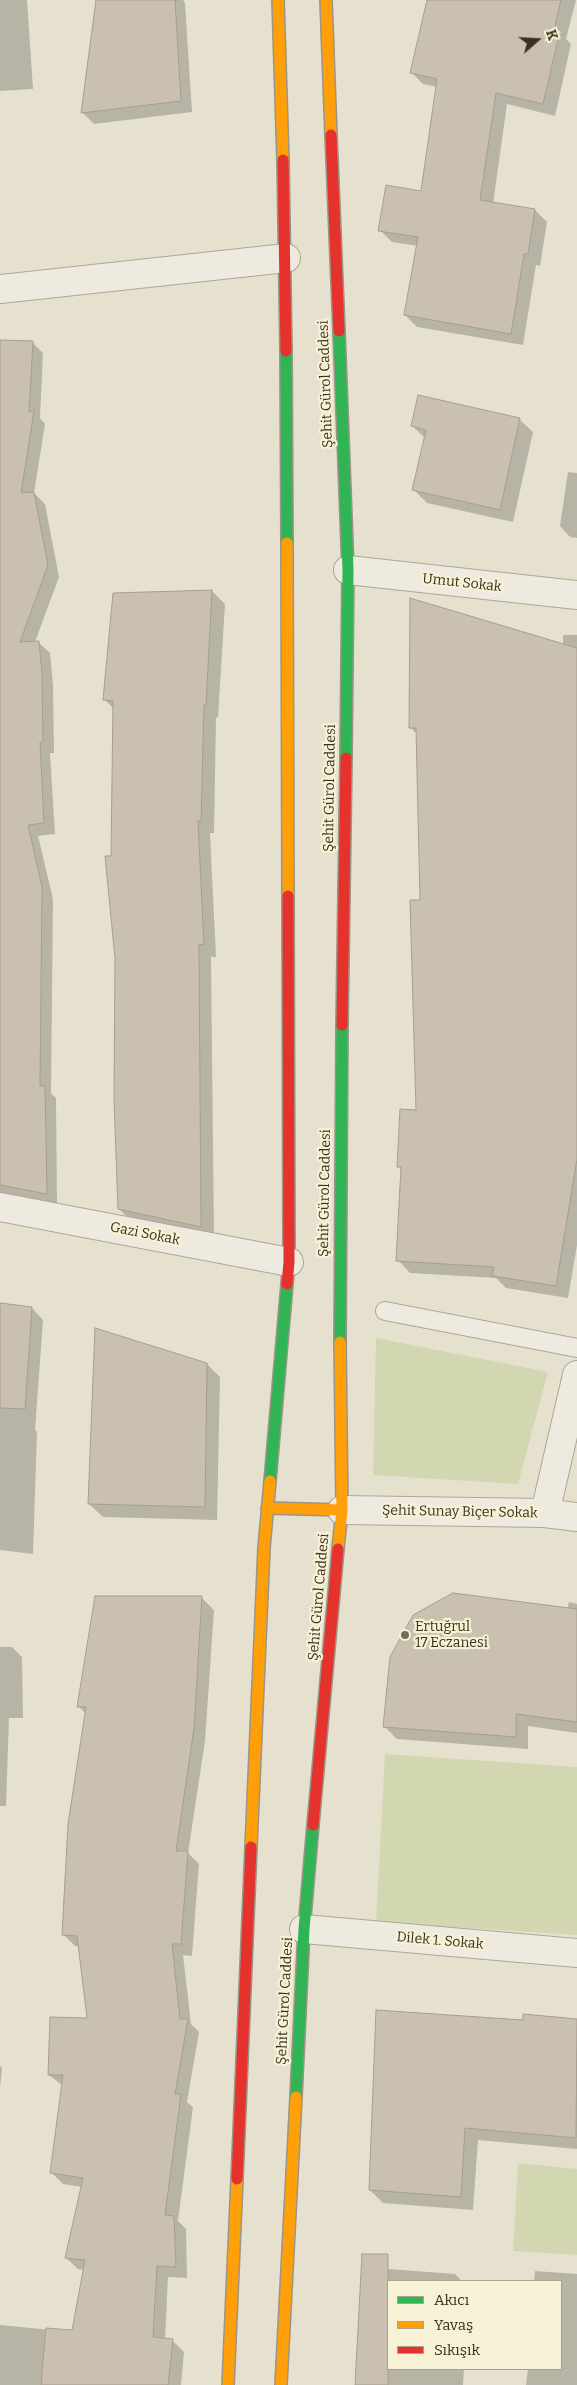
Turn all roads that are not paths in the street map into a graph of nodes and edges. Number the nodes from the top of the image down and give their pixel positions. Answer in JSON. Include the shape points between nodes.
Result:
{"nodes":[{"id":1,"x":278,"y":0,"type":"edge"},
{"id":2,"x":326,"y":0,"type":"edge"},
{"id":3,"x":286,"y":258,"type":"junction"},
{"id":4,"x":0,"y":288,"type":"edge"},
{"id":5,"x":348,"y":570,"type":"junction"},
{"id":6,"x":577,"y":595,"type":"edge"},
{"id":7,"x":0,"y":1207,"type":"edge"},
{"id":8,"x":289,"y":1262,"type":"junction"},
{"id":9,"x":385,"y":1311,"type":"dead end"},
{"id":10,"x":577,"y":1348,"type":"edge"},
{"id":11,"x":577,"y":1375,"type":"edge"},
{"id":12,"x":267,"y":1508,"type":"junction"},
{"id":13,"x":342,"y":1510,"type":"junction"},
{"id":14,"x":545,"y":1513,"type":"junction"},
{"id":15,"x":577,"y":1518,"type":"edge"},
{"id":16,"x":304,"y":1929,"type":"junction"},
{"id":17,"x":577,"y":1953,"type":"edge"},
{"id":18,"x":228,"y":2385,"type":"edge"},
{"id":19,"x":281,"y":2385,"type":"edge"}],
"edges":[{"from":1,"to":3,"type":"main road"},
{"from":2,"to":5,"type":"main road","name":"Şehit Gürol Caddesi"},
{"from":3,"to":4,"type":"street"},
{"from":3,"to":8,"type":"main road"},
{"from":5,"to":6,"type":"street","name":"Umut Sokak"},
{"from":5,"to":13,"type":"main road","name":"Şehit Gürol Caddesi","via":[[338,1301]]},
{"from":7,"to":8,"type":"street","name":"Gazi Sokak"},
{"from":8,"to":12,"type":"main road"},
{"from":9,"to":10,"type":"lane"},
{"from":11,"to":14,"type":"street"},
{"from":12,"to":13,"type":"main road"},
{"from":12,"to":18,"type":"main road"},
{"from":13,"to":14,"type":"street","name":"Şehit Sunay Biçer Sokak"},
{"from":13,"to":16,"type":"main road","name":"Şehit Gürol Caddesi"},
{"from":14,"to":15,"type":"street","name":"Şehit Sunay Biçer Sokak"},
{"from":16,"to":17,"type":"street","name":"Dilek 1. Sokak"},
{"from":16,"to":19,"type":"main road","name":"Şehit Gürol Caddesi"}]}
